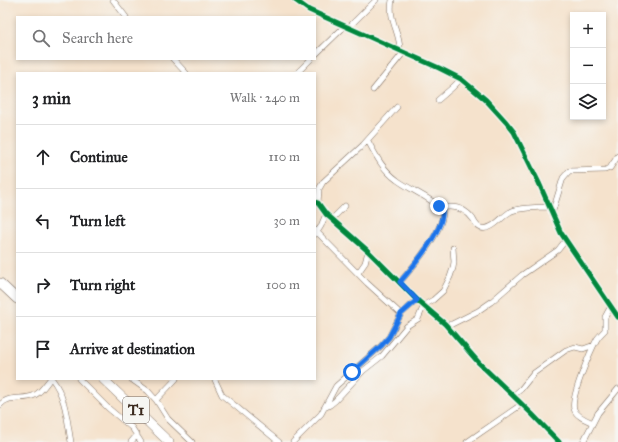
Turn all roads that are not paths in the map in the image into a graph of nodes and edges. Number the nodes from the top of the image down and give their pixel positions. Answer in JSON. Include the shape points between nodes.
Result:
{"nodes":[{"id":1,"x":113,"y":0,"type":"edge"},
{"id":2,"x":294,"y":0,"type":"edge"},
{"id":3,"x":376,"y":0,"type":"edge"},
{"id":4,"x":392,"y":0,"type":"edge"},
{"id":5,"x":125,"y":16,"type":"edge"},
{"id":6,"x":347,"y":27,"type":"junction"},
{"id":7,"x":402,"y":51,"type":"junction"},
{"id":8,"x":316,"y":54,"type":"edge"},
{"id":9,"x":174,"y":60,"type":"edge"},
{"id":10,"x":310,"y":60,"type":"edge"},
{"id":11,"x":185,"y":72,"type":"edge"},
{"id":12,"x":298,"y":72,"type":"edge"},
{"id":13,"x":461,"y":79,"type":"junction"},
{"id":14,"x":373,"y":90,"type":"dead end"},
{"id":15,"x":438,"y":100,"type":"dead end"},
{"id":16,"x":397,"y":107,"type":"dead end"},
{"id":17,"x":368,"y":141,"type":"junction"},
{"id":18,"x":618,"y":156,"type":"edge"},
{"id":19,"x":317,"y":203,"type":"edge"},
{"id":20,"x":345,"y":206,"type":"dead end"},
{"id":21,"x":549,"y":207,"type":"junction"},
{"id":22,"x":441,"y":208,"type":"junction"},
{"id":23,"x":326,"y":214,"type":"junction"},
{"id":24,"x":552,"y":214,"type":"junction"},
{"id":25,"x":332,"y":219,"type":"junction"},
{"id":26,"x":316,"y":232,"type":"edge"},
{"id":27,"x":566,"y":241,"type":"junction"},
{"id":28,"x":453,"y":248,"type":"dead end"},
{"id":29,"x":368,"y":251,"type":"junction"},
{"id":30,"x":358,"y":273,"type":"junction"},
{"id":31,"x":400,"y":282,"type":"junction"},
{"id":32,"x":0,"y":283,"type":"edge"},
{"id":33,"x":16,"y":298,"type":"edge"},
{"id":34,"x":417,"y":300,"type":"junction"},
{"id":35,"x":424,"y":305,"type":"junction"},
{"id":36,"x":614,"y":307,"type":"edge"},
{"id":37,"x":401,"y":314,"type":"junction"},
{"id":38,"x":618,"y":317,"type":"edge"},
{"id":39,"x":445,"y":324,"type":"junction"},
{"id":40,"x":594,"y":345,"type":"junction"},
{"id":41,"x":50,"y":380,"type":"edge"},
{"id":42,"x":52,"y":380,"type":"edge"},
{"id":43,"x":80,"y":380,"type":"edge"},
{"id":44,"x":104,"y":380,"type":"edge"},
{"id":45,"x":132,"y":380,"type":"edge"},
{"id":46,"x":175,"y":380,"type":"edge"},
{"id":47,"x":215,"y":380,"type":"dead end"},
{"id":48,"x":618,"y":389,"type":"edge"},
{"id":49,"x":513,"y":396,"type":"junction"},
{"id":50,"x":156,"y":400,"type":"junction"},
{"id":51,"x":522,"y":404,"type":"junction"},
{"id":52,"x":0,"y":405,"type":"edge"},
{"id":53,"x":324,"y":408,"type":"junction"},
{"id":54,"x":593,"y":423,"type":"junction"},
{"id":55,"x":137,"y":435,"type":"junction"},
{"id":56,"x":71,"y":442,"type":"edge"},
{"id":57,"x":131,"y":442,"type":"edge"},
{"id":58,"x":141,"y":442,"type":"edge"},
{"id":59,"x":169,"y":442,"type":"edge"},
{"id":60,"x":192,"y":442,"type":"edge"},
{"id":61,"x":279,"y":442,"type":"edge"},
{"id":62,"x":293,"y":442,"type":"edge"},
{"id":63,"x":467,"y":442,"type":"edge"},
{"id":64,"x":559,"y":442,"type":"edge"},
{"id":65,"x":583,"y":442,"type":"edge"}],
"edges":[{"from":1,"to":5,"type":"street"},
{"from":2,"to":6,"type":"street","via":[[309,10]]},
{"from":3,"to":6,"type":"street"},
{"from":4,"to":7,"type":"street","via":[[393,25]]},
{"from":6,"to":7,"type":"street"},
{"from":6,"to":8,"type":"street"},
{"from":7,"to":13,"type":"street"},
{"from":7,"to":14,"type":"street"},
{"from":9,"to":11,"type":"street"},
{"from":10,"to":12,"type":"street"},
{"from":13,"to":15,"type":"street"},
{"from":13,"to":21,"type":"street","via":[[482,95],[507,123],[520,143]]},
{"from":16,"to":17,"type":"street"},
{"from":17,"to":19,"type":"street","via":[[323,182]]},
{"from":17,"to":22,"type":"street","via":[[381,164],[392,176]]},
{"from":18,"to":24,"type":"street","via":[[610,168],[605,170],[569,171],[563,178]]},
{"from":19,"to":23,"type":"street"},
{"from":20,"to":25,"type":"street"},
{"from":21,"to":22,"type":"street","via":[[513,210],[492,227],[481,229],[471,216],[459,208]]},
{"from":21,"to":24,"type":"street"},
{"from":22,"to":31,"type":"street","via":[[442,217],[429,244]]},
{"from":23,"to":25,"type":"street"},
{"from":23,"to":26,"type":"street"},
{"from":24,"to":27,"type":"street"},
{"from":25,"to":29,"type":"street"},
{"from":26,"to":30,"type":"street"},
{"from":27,"to":36,"type":"street"},
{"from":27,"to":39,"type":"street","via":[[558,250],[478,311],[452,324]]},
{"from":28,"to":35,"type":"street","via":[[454,262],[443,291]]},
{"from":29,"to":30,"type":"street"},
{"from":29,"to":31,"type":"street"},
{"from":30,"to":37,"type":"street"},
{"from":31,"to":34,"type":"street"},
{"from":32,"to":33,"type":"highway"},
{"from":34,"to":35,"type":"street"},
{"from":34,"to":37,"type":"street"},
{"from":35,"to":39,"type":"street"},
{"from":35,"to":53,"type":"street","via":[[418,319],[407,326],[382,356],[363,371],[335,401]]},
{"from":36,"to":38,"type":"street"},
{"from":36,"to":40,"type":"street","via":[[605,317],[605,330]]},
{"from":37,"to":53,"type":"street","via":[[389,337],[336,386]]},
{"from":39,"to":49,"type":"street","via":[[479,363]]},
{"from":40,"to":49,"type":"street","via":[[583,349],[575,347],[566,350],[534,373]]},
{"from":40,"to":54,"type":"street","via":[[573,400],[576,413]]},
{"from":41,"to":52,"type":"street","via":[[35,395],[9,399]]},
{"from":42,"to":56,"type":"street","via":[[63,400]]},
{"from":43,"to":55,"type":"street"},
{"from":44,"to":59,"type":"highway","number":"T1"},
{"from":45,"to":50,"type":"street"},
{"from":46,"to":50,"type":"street"},
{"from":47,"to":61,"type":"street","via":[[222,395]]},
{"from":48,"to":54,"type":"street"},
{"from":49,"to":51,"type":"street"},
{"from":50,"to":60,"type":"street","via":[[168,419]]},
{"from":51,"to":63,"type":"street"},
{"from":51,"to":64,"type":"street"},
{"from":53,"to":62,"type":"street","via":[[318,418]]},
{"from":54,"to":65,"type":"street"},
{"from":55,"to":57,"type":"street"},
{"from":55,"to":58,"type":"street"}]}
